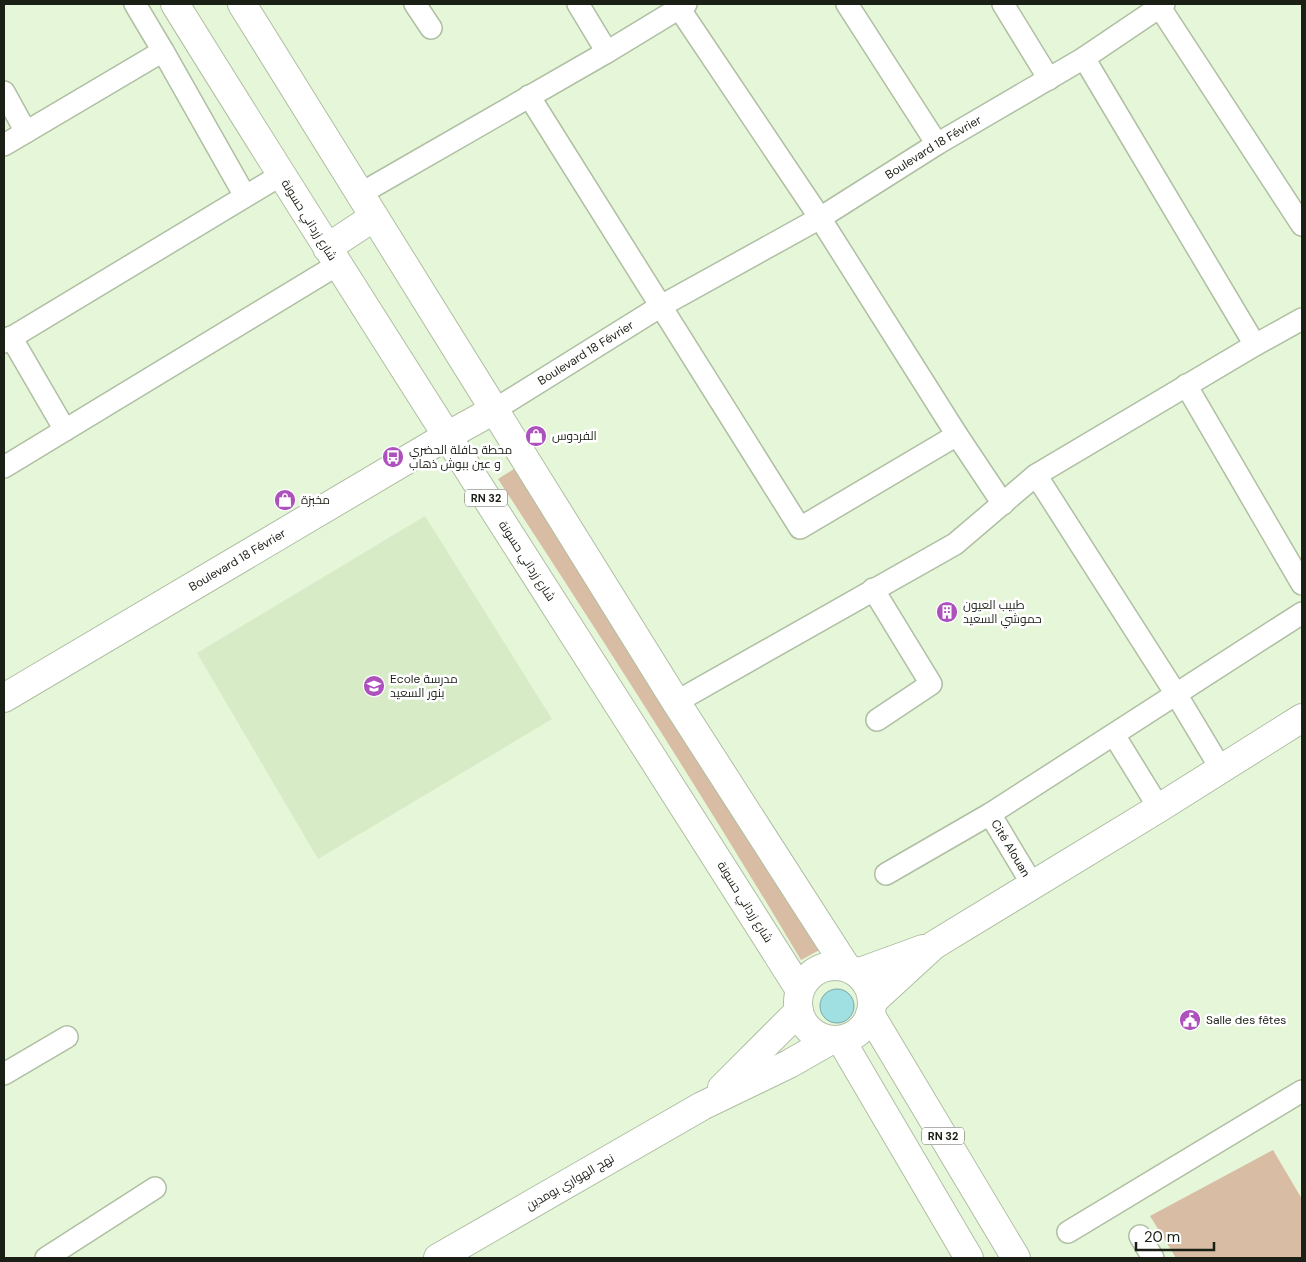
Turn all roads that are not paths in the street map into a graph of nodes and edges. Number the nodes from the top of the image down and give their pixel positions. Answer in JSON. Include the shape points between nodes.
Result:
{"nodes":[{"id":1,"x":135,"y":4,"type":"edge"},
{"id":2,"x":175,"y":4,"type":"edge"},
{"id":3,"x":242,"y":4,"type":"edge"},
{"id":4,"x":416,"y":4,"type":"edge"},
{"id":5,"x":578,"y":4,"type":"edge"},
{"id":6,"x":847,"y":4,"type":"edge"},
{"id":7,"x":1003,"y":4,"type":"edge"},
{"id":8,"x":1161,"y":5,"type":"edge"},
{"id":9,"x":682,"y":6,"type":"edge"},
{"id":10,"x":431,"y":28,"type":"dead end"},
{"id":11,"x":163,"y":51,"type":"junction"},
{"id":12,"x":607,"y":52,"type":"junction"},
{"id":13,"x":1084,"y":58,"type":"junction"},
{"id":14,"x":1049,"y":79,"type":"junction"},
{"id":15,"x":4,"y":92,"type":"edge"},
{"id":16,"x":529,"y":96,"type":"junction"},
{"id":17,"x":26,"y":132,"type":"junction"},
{"id":18,"x":937,"y":144,"type":"junction"},
{"id":19,"x":4,"y":145,"type":"edge"},
{"id":20,"x":280,"y":175,"type":"junction"},
{"id":21,"x":360,"y":194,"type":"junction"},
{"id":22,"x":245,"y":196,"type":"junction"},
{"id":23,"x":374,"y":217,"type":"junction"},
{"id":24,"x":820,"y":218,"type":"junction"},
{"id":25,"x":1302,"y":225,"type":"edge"},
{"id":26,"x":332,"y":257,"type":"junction"},
{"id":27,"x":661,"y":306,"type":"junction"},
{"id":28,"x":1302,"y":319,"type":"edge"},
{"id":29,"x":7,"y":339,"type":"edge"},
{"id":30,"x":1254,"y":345,"type":"junction"},
{"id":31,"x":1186,"y":385,"type":"junction"},
{"id":32,"x":494,"y":410,"type":"junction"},
{"id":33,"x":65,"y":430,"type":"junction"},
{"id":34,"x":957,"y":435,"type":"junction"},
{"id":35,"x":446,"y":436,"type":"junction"},
{"id":36,"x":4,"y":467,"type":"edge"},
{"id":37,"x":1036,"y":475,"type":"junction"},
{"id":38,"x":1003,"y":504,"type":"junction"},
{"id":39,"x":1302,"y":584,"type":"edge"},
{"id":40,"x":873,"y":589,"type":"junction"},
{"id":41,"x":1302,"y":612,"type":"edge"},
{"id":42,"x":1176,"y":694,"type":"junction"},
{"id":43,"x":4,"y":698,"type":"edge"},
{"id":44,"x":676,"y":702,"type":"junction"},
{"id":45,"x":1302,"y":718,"type":"edge"},
{"id":46,"x":877,"y":720,"type":"dead end"},
{"id":47,"x":1114,"y":735,"type":"junction"},
{"id":48,"x":1221,"y":769,"type":"junction"},
{"id":49,"x":1159,"y":808,"type":"junction"},
{"id":50,"x":990,"y":814,"type":"junction"},
{"id":51,"x":886,"y":874,"type":"dead end"},
{"id":52,"x":1032,"y":884,"type":"junction"},
{"id":53,"x":934,"y":945,"type":"junction"},
{"id":54,"x":852,"y":971,"type":"junction"},
{"id":55,"x":800,"y":1001,"type":"junction"},
{"id":56,"x":871,"y":1008,"type":"junction"},
{"id":57,"x":67,"y":1036,"type":"dead end"},
{"id":58,"x":836,"y":1040,"type":"junction"},
{"id":59,"x":4,"y":1074,"type":"edge"},
{"id":60,"x":1302,"y":1091,"type":"edge"},
{"id":61,"x":702,"y":1106,"type":"junction"},
{"id":62,"x":155,"y":1188,"type":"dead end"},
{"id":63,"x":1068,"y":1232,"type":"dead end"},
{"id":64,"x":1140,"y":1236,"type":"dead end"},
{"id":65,"x":46,"y":1258,"type":"edge"},
{"id":66,"x":438,"y":1258,"type":"edge"},
{"id":67,"x":969,"y":1258,"type":"edge"},
{"id":68,"x":1016,"y":1258,"type":"edge"},
{"id":69,"x":1153,"y":1258,"type":"edge"}],
"edges":[{"from":1,"to":11,"type":"street"},
{"from":2,"to":20,"type":"main road","name":"شارع زرداني حسونة","number":"RN 32"},
{"from":3,"to":21,"type":"main road"},
{"from":4,"to":10,"type":"street"},
{"from":5,"to":12,"type":"street"},
{"from":6,"to":18,"type":"street"},
{"from":7,"to":14,"type":"street"},
{"from":8,"to":13,"type":"street","name":"Boulevard 18 Février"},
{"from":8,"to":25,"type":"street"},
{"from":9,"to":12,"type":"street"},
{"from":9,"to":24,"type":"street"},
{"from":11,"to":17,"type":"street"},
{"from":11,"to":22,"type":"street"},
{"from":12,"to":16,"type":"street"},
{"from":13,"to":14,"type":"street","name":"Boulevard 18 Février"},
{"from":13,"to":30,"type":"street"},
{"from":14,"to":18,"type":"street","name":"Boulevard 18 Février"},
{"from":15,"to":17,"type":"street"},
{"from":16,"to":21,"type":"street"},
{"from":16,"to":27,"type":"street"},
{"from":17,"to":19,"type":"street"},
{"from":18,"to":24,"type":"street","name":"Boulevard 18 Février"},
{"from":20,"to":22,"type":"street"},
{"from":20,"to":26,"type":"main road","name":"شارع زرداني حسونة","number":"RN 32"},
{"from":21,"to":23,"type":"main road"},
{"from":22,"to":29,"type":"street"},
{"from":23,"to":26,"type":"main road"},
{"from":23,"to":32,"type":"main road"},
{"from":24,"to":27,"type":"street","name":"Boulevard 18 Février"},
{"from":24,"to":34,"type":"street"},
{"from":26,"to":33,"type":"street"},
{"from":26,"to":35,"type":"main road","name":"شارع زرداني حسونة","number":"RN 32"},
{"from":27,"to":32,"type":"street","name":"Boulevard 18 Février"},
{"from":27,"to":34,"type":"street","via":[[800,528]]},
{"from":28,"to":30,"type":"street"},
{"from":29,"to":33,"type":"street"},
{"from":30,"to":31,"type":"street"},
{"from":31,"to":37,"type":"street"},
{"from":31,"to":39,"type":"street"},
{"from":32,"to":35,"type":"main road","name":"Boulevard 18 Février"},
{"from":32,"to":44,"type":"main road"},
{"from":33,"to":36,"type":"street"},
{"from":34,"to":38,"type":"street"},
{"from":35,"to":43,"type":"main road","name":"Boulevard 18 Février"},
{"from":35,"to":55,"type":"main road","name":"شارع زرداني حسونة","number":"RN 32"},
{"from":37,"to":38,"type":"street"},
{"from":37,"to":42,"type":"street"},
{"from":38,"to":40,"type":"street","via":[[955,544]]},
{"from":40,"to":44,"type":"street"},
{"from":40,"to":46,"type":"street","via":[[931,684]]},
{"from":41,"to":42,"type":"street"},
{"from":42,"to":47,"type":"street"},
{"from":42,"to":48,"type":"street"},
{"from":44,"to":54,"type":"main road"},
{"from":45,"to":48,"type":"main road"},
{"from":47,"to":49,"type":"street"},
{"from":47,"to":50,"type":"street"},
{"from":48,"to":49,"type":"main road"},
{"from":49,"to":52,"type":"main road"},
{"from":50,"to":51,"type":"street"},
{"from":50,"to":52,"type":"street","name":"Cité Alouan"},
{"from":52,"to":53,"type":"main road"},
{"from":53,"to":54,"type":"main road"},
{"from":53,"to":56,"type":"main road"},
{"from":54,"to":55,"type":"main road","via":[[828,967],[819,970],[805,982]]},
{"from":54,"to":56,"type":"main road","via":[[865,981],[870,991]]},
{"from":55,"to":58,"type":"main road","via":[[803,1022],[810,1031],[820,1038]]},
{"from":55,"to":61,"type":"main road","via":[[751,1060]]},
{"from":56,"to":58,"type":"main road","via":[[866,1023],[859,1031],[851,1037]]},
{"from":56,"to":68,"type":"main road","number":"RN 32"},
{"from":57,"to":59,"type":"street"},
{"from":58,"to":61,"type":"main road"},
{"from":58,"to":67,"type":"main road","number":"RN 32"},
{"from":60,"to":63,"type":"street"},
{"from":61,"to":66,"type":"main road","name":"نهج الهواري بومدين"},
{"from":62,"to":65,"type":"street"},
{"from":64,"to":69,"type":"street"}]}
